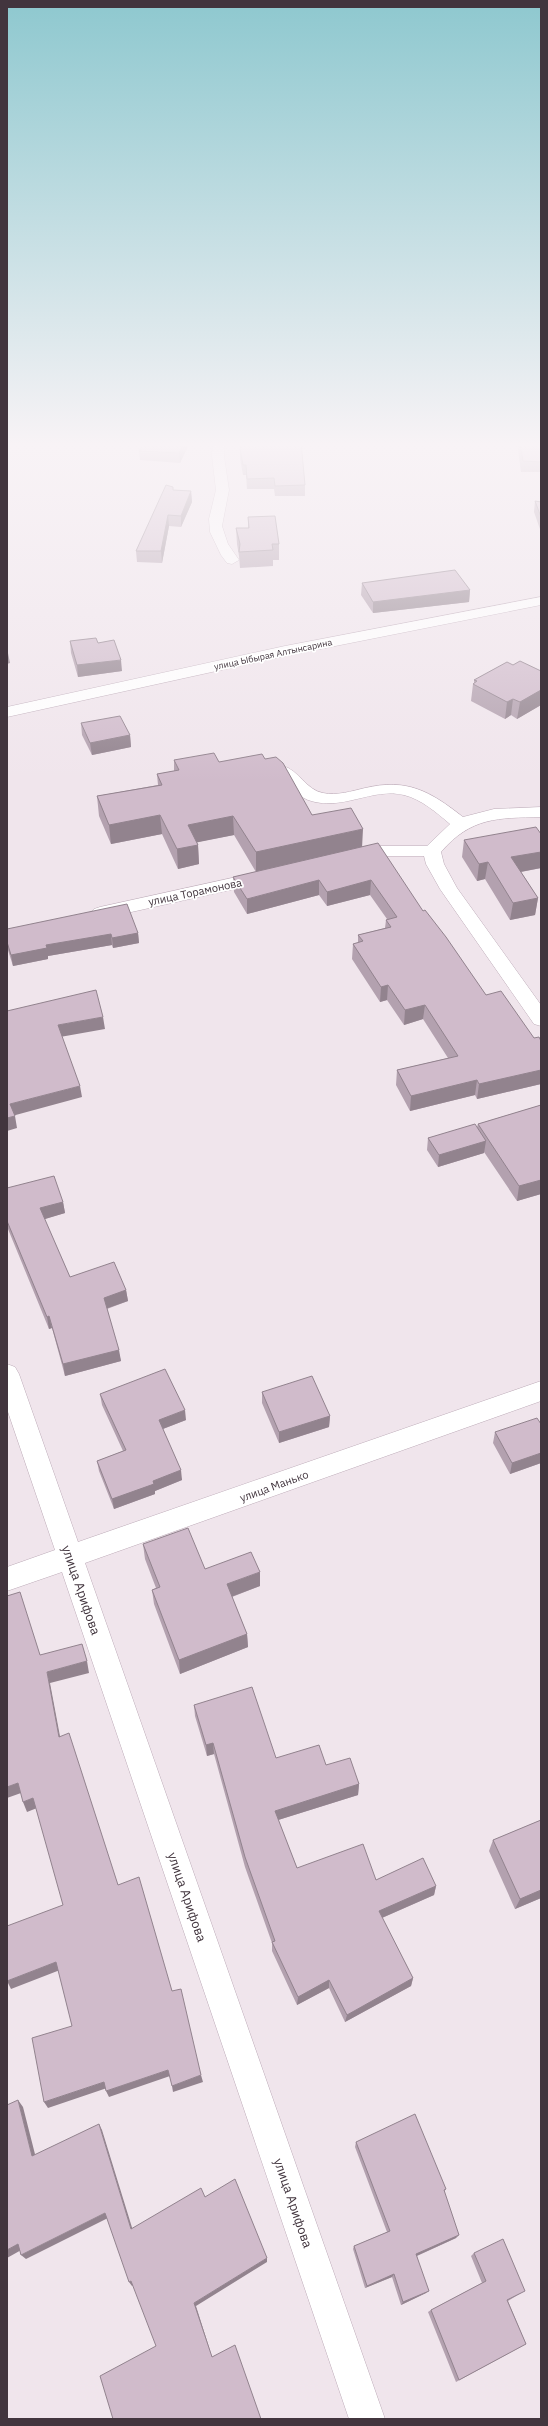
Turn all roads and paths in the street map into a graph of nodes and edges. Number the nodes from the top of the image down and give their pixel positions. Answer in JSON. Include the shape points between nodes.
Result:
{"nodes":[{"id":1,"x":228,"y":555,"type":"edge"},
{"id":2,"x":232,"y":560,"type":"dead end"},
{"id":3,"x":541,"y":601,"type":"edge"},
{"id":4,"x":7,"y":712,"type":"edge"},
{"id":5,"x":283,"y":771,"type":"edge"},
{"id":6,"x":541,"y":812,"type":"edge"},
{"id":7,"x":461,"y":824,"type":"junction"},
{"id":8,"x":432,"y":850,"type":"junction"},
{"id":9,"x":341,"y":860,"type":"edge"},
{"id":10,"x":279,"y":874,"type":"edge"},
{"id":11,"x":85,"y":917,"type":"edge"},
{"id":12,"x":541,"y":1019,"type":"edge"},
{"id":13,"x":7,"y":1374,"type":"edge"},
{"id":14,"x":541,"y":1391,"type":"edge"},
{"id":15,"x":70,"y":1558,"type":"junction"},
{"id":16,"x":7,"y":1579,"type":"edge"},
{"id":17,"x":367,"y":2419,"type":"edge"}],
"edges":[{"from":1,"to":2,"type":"street"},
{"from":3,"to":4,"type":"street","name":"улица Ыбырая Алтынсарина","via":[[285,651]]},
{"from":5,"to":7,"type":"street","via":[[314,796],[344,797],[386,789],[406,790],[436,805]]},
{"from":6,"to":7,"type":"street","via":[[490,814]]},
{"from":7,"to":8,"type":"street","via":[[445,834]]},
{"from":8,"to":9,"type":"street","via":[[380,852]]},
{"from":8,"to":12,"type":"street","via":[[435,864],[449,889]]},
{"from":10,"to":11,"type":"street","name":"улица Торамонова"},
{"from":13,"to":15,"type":"street","name":"улица Арифова"},
{"from":14,"to":15,"type":"street","name":"улица Манько"},
{"from":15,"to":16,"type":"street","name":"улица Манько"},
{"from":15,"to":17,"type":"street","name":"улица Арифова"}]}
